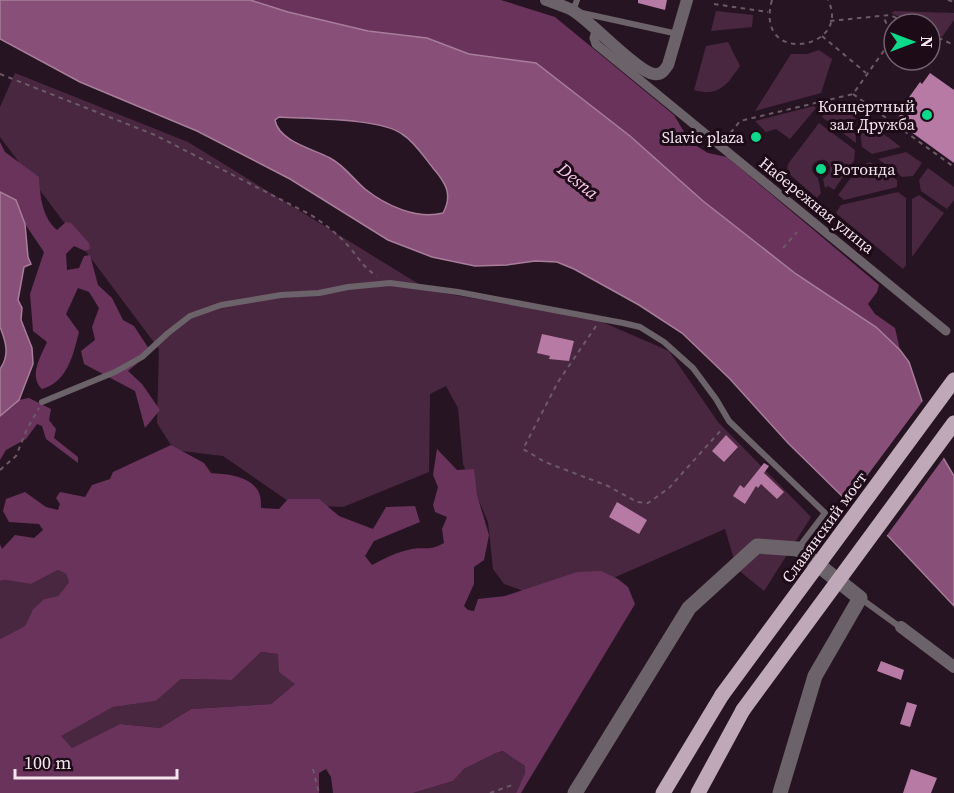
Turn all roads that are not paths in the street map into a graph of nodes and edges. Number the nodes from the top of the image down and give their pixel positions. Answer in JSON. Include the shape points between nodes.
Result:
{"nodes":[{"id":1,"x":546,"y":0,"type":"edge"},
{"id":2,"x":687,"y":0,"type":"edge"},
{"id":3,"x":575,"y":5,"type":"edge"},
{"id":4,"x":596,"y":31,"type":"junction"},
{"id":5,"x":678,"y":34,"type":"junction"},
{"id":6,"x":946,"y":331,"type":"dead end"},
{"id":7,"x":954,"y":380,"type":"edge"},
{"id":8,"x":42,"y":402,"type":"road end"},
{"id":9,"x":954,"y":423,"type":"edge"},
{"id":10,"x":798,"y":549,"type":"junction"},
{"id":11,"x":860,"y":598,"type":"junction"},
{"id":12,"x":901,"y":627,"type":"joint"},
{"id":13,"x":954,"y":667,"type":"edge"},
{"id":14,"x":575,"y":793,"type":"edge"},
{"id":15,"x":663,"y":793,"type":"edge"},
{"id":16,"x":698,"y":793,"type":"edge"},
{"id":17,"x":780,"y":793,"type":"edge"}],
"edges":[{"from":1,"to":3,"type":"street","name":"Набережная улица"},
{"from":2,"to":5,"type":"street"},
{"from":3,"to":4,"type":"street","name":"Набережная улица"},
{"from":3,"to":5,"type":"lane"},
{"from":4,"to":5,"type":"street","name":"Набережная улица","via":[[656,75],[668,65]]},
{"from":4,"to":6,"type":"street","name":"Набережная улица","via":[[596,44]]},
{"from":7,"to":15,"type":"main road","name":"Славянский мост","bridge":true,"via":[[722,695]]},
{"from":8,"to":10,"type":"lane","via":[[142,357],[190,316],[221,305],[281,295],[390,283],[458,291],[602,318],[640,327],[664,342],[693,368],[729,421],[825,513]]},
{"from":9,"to":16,"type":"main road","bridge":true,"via":[[743,710]]},
{"from":10,"to":11,"type":"street"},
{"from":10,"to":14,"type":"street","via":[[757,546],[689,608]]},
{"from":11,"to":12,"type":"lane"},
{"from":11,"to":17,"type":"street","via":[[815,676]]},
{"from":12,"to":13,"type":"street"}]}
